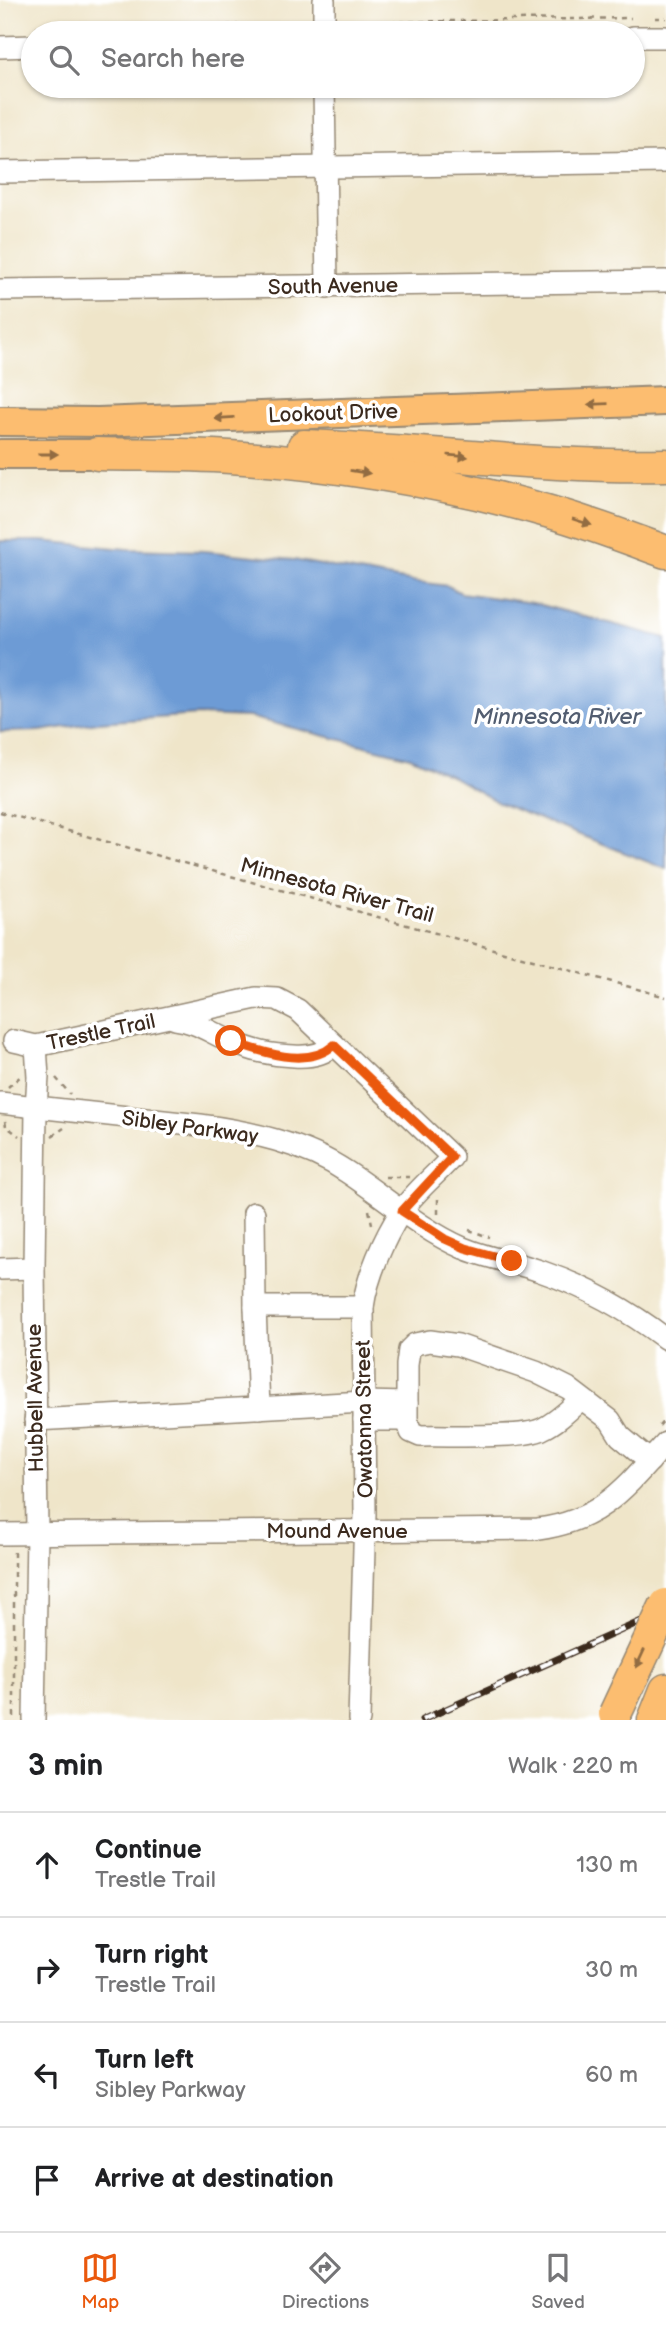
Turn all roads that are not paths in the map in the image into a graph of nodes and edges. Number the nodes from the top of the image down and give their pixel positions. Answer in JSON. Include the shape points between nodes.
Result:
{"nodes":[{"id":1,"x":324,"y":0,"type":"edge"},
{"id":2,"x":324,"y":21,"type":"edge"},
{"id":3,"x":645,"y":37,"type":"edge"},
{"id":4,"x":666,"y":37,"type":"edge"},
{"id":5,"x":21,"y":46,"type":"edge"},
{"id":6,"x":0,"y":47,"type":"edge"},
{"id":7,"x":324,"y":98,"type":"edge"},
{"id":8,"x":666,"y":162,"type":"edge"},
{"id":9,"x":325,"y":168,"type":"junction"},
{"id":10,"x":0,"y":172,"type":"edge"},
{"id":11,"x":666,"y":281,"type":"edge"},
{"id":12,"x":327,"y":286,"type":"junction"},
{"id":13,"x":0,"y":290,"type":"edge"},
{"id":14,"x":666,"y":401,"type":"edge"},
{"id":15,"x":0,"y":421,"type":"edge"},
{"id":16,"x":0,"y":454,"type":"edge"},
{"id":17,"x":97,"y":454,"type":"junction"},
{"id":18,"x":666,"y":465,"type":"edge"},
{"id":19,"x":666,"y":552,"type":"edge"},
{"id":20,"x":166,"y":1018,"type":"junction"},
{"id":21,"x":14,"y":1041,"type":"dead end"},
{"id":22,"x":334,"y":1045,"type":"junction"},
{"id":23,"x":36,"y":1046,"type":"junction"},
{"id":24,"x":0,"y":1103,"type":"edge"},
{"id":25,"x":36,"y":1108,"type":"junction"},
{"id":26,"x":402,"y":1211,"type":"junction"},
{"id":27,"x":254,"y":1213,"type":"dead end"},
{"id":28,"x":34,"y":1268,"type":"junction"},
{"id":29,"x":0,"y":1269,"type":"edge"},
{"id":30,"x":255,"y":1307,"type":"junction"},
{"id":31,"x":363,"y":1307,"type":"junction"},
{"id":32,"x":666,"y":1339,"type":"edge"},
{"id":33,"x":581,"y":1399,"type":"junction"},
{"id":34,"x":259,"y":1408,"type":"junction"},
{"id":35,"x":364,"y":1411,"type":"junction"},
{"id":36,"x":407,"y":1412,"type":"junction"},
{"id":37,"x":35,"y":1420,"type":"junction"},
{"id":38,"x":658,"y":1452,"type":"edge"},
{"id":39,"x":365,"y":1531,"type":"junction"},
{"id":40,"x":37,"y":1533,"type":"junction"},
{"id":41,"x":7,"y":1534,"type":"edge"},
{"id":42,"x":666,"y":1605,"type":"edge"},
{"id":43,"x":666,"y":1690,"type":"edge"},
{"id":44,"x":613,"y":1717,"type":"edge"},
{"id":45,"x":34,"y":1720,"type":"edge"},
{"id":46,"x":359,"y":1720,"type":"edge"},
{"id":47,"x":654,"y":1720,"type":"edge"}],
"edges":[{"from":1,"to":2,"type":"street"},
{"from":3,"to":4,"type":"street"},
{"from":5,"to":6,"type":"street"},
{"from":7,"to":9,"type":"street"},
{"from":8,"to":9,"type":"street"},
{"from":9,"to":10,"type":"street"},
{"from":9,"to":12,"type":"street"},
{"from":11,"to":12,"type":"street","name":"South Avenue"},
{"from":12,"to":13,"type":"street","name":"South Avenue"},
{"from":14,"to":15,"type":"main road","name":"Lookout Drive","one_way":true,"via":[[98,422]]},
{"from":16,"to":17,"type":"main road","one_way":true},
{"from":17,"to":18,"type":"highway","one_way":true,"via":[[223,443],[365,448],[568,464]]},
{"from":17,"to":19,"type":"highway","one_way":true,"via":[[255,459],[425,482],[552,512]]},
{"from":20,"to":22,"type":"street","name":"Trestle Trail","via":[[190,1021],[266,1054],[325,1053]]},
{"from":20,"to":22,"type":"street","name":"Trestle Trail","via":[[256,998],[277,999],[298,1010]]},
{"from":20,"to":23,"type":"street","name":"Trestle Trail"},
{"from":21,"to":23,"type":"street"},
{"from":22,"to":26,"type":"street","name":"Trestle Trail","via":[[452,1157]]},
{"from":23,"to":25,"type":"street","name":"Hubbell Avenue"},
{"from":24,"to":25,"type":"street","name":"Sibley Parkway"},
{"from":25,"to":26,"type":"street","name":"Sibley Parkway","via":[[231,1129],[290,1144],[345,1170]]},
{"from":25,"to":28,"type":"street","name":"Hubbell Avenue"},
{"from":26,"to":31,"type":"street","name":"Owatonna Street","via":[[370,1271]]},
{"from":26,"to":32,"type":"street","name":"Sibley Parkway","via":[[465,1248],[570,1283]]},
{"from":27,"to":30,"type":"street"},
{"from":28,"to":29,"type":"street"},
{"from":28,"to":37,"type":"street","name":"Hubbell Avenue"},
{"from":30,"to":31,"type":"street"},
{"from":30,"to":34,"type":"street"},
{"from":31,"to":35,"type":"street","name":"Owatonna Street"},
{"from":33,"to":36,"type":"street","via":[[540,1430],[522,1434],[420,1436],[411,1432]]},
{"from":33,"to":36,"type":"street","name":"Mound Avenue","via":[[536,1372],[458,1345],[430,1341],[409,1350]]},
{"from":33,"to":38,"type":"street","name":"Mound Avenue","via":[[610,1420],[620,1436]]},
{"from":34,"to":35,"type":"street"},
{"from":34,"to":37,"type":"street"},
{"from":35,"to":36,"type":"street"},
{"from":35,"to":39,"type":"street","name":"Owatonna Street"},
{"from":37,"to":40,"type":"street","name":"Hubbell Avenue"},
{"from":38,"to":39,"type":"street","name":"Mound Avenue","via":[[610,1502],[561,1526]]},
{"from":39,"to":40,"type":"street","name":"Mound Avenue"},
{"from":39,"to":46,"type":"street","name":"Owatonna Street"},
{"from":40,"to":41,"type":"street","name":"Mound Avenue"},
{"from":40,"to":45,"type":"street","name":"Hubbell Avenue"},
{"from":42,"to":44,"type":"highway","one_way":true,"bridge":true},
{"from":43,"to":47,"type":"highway"}]}
